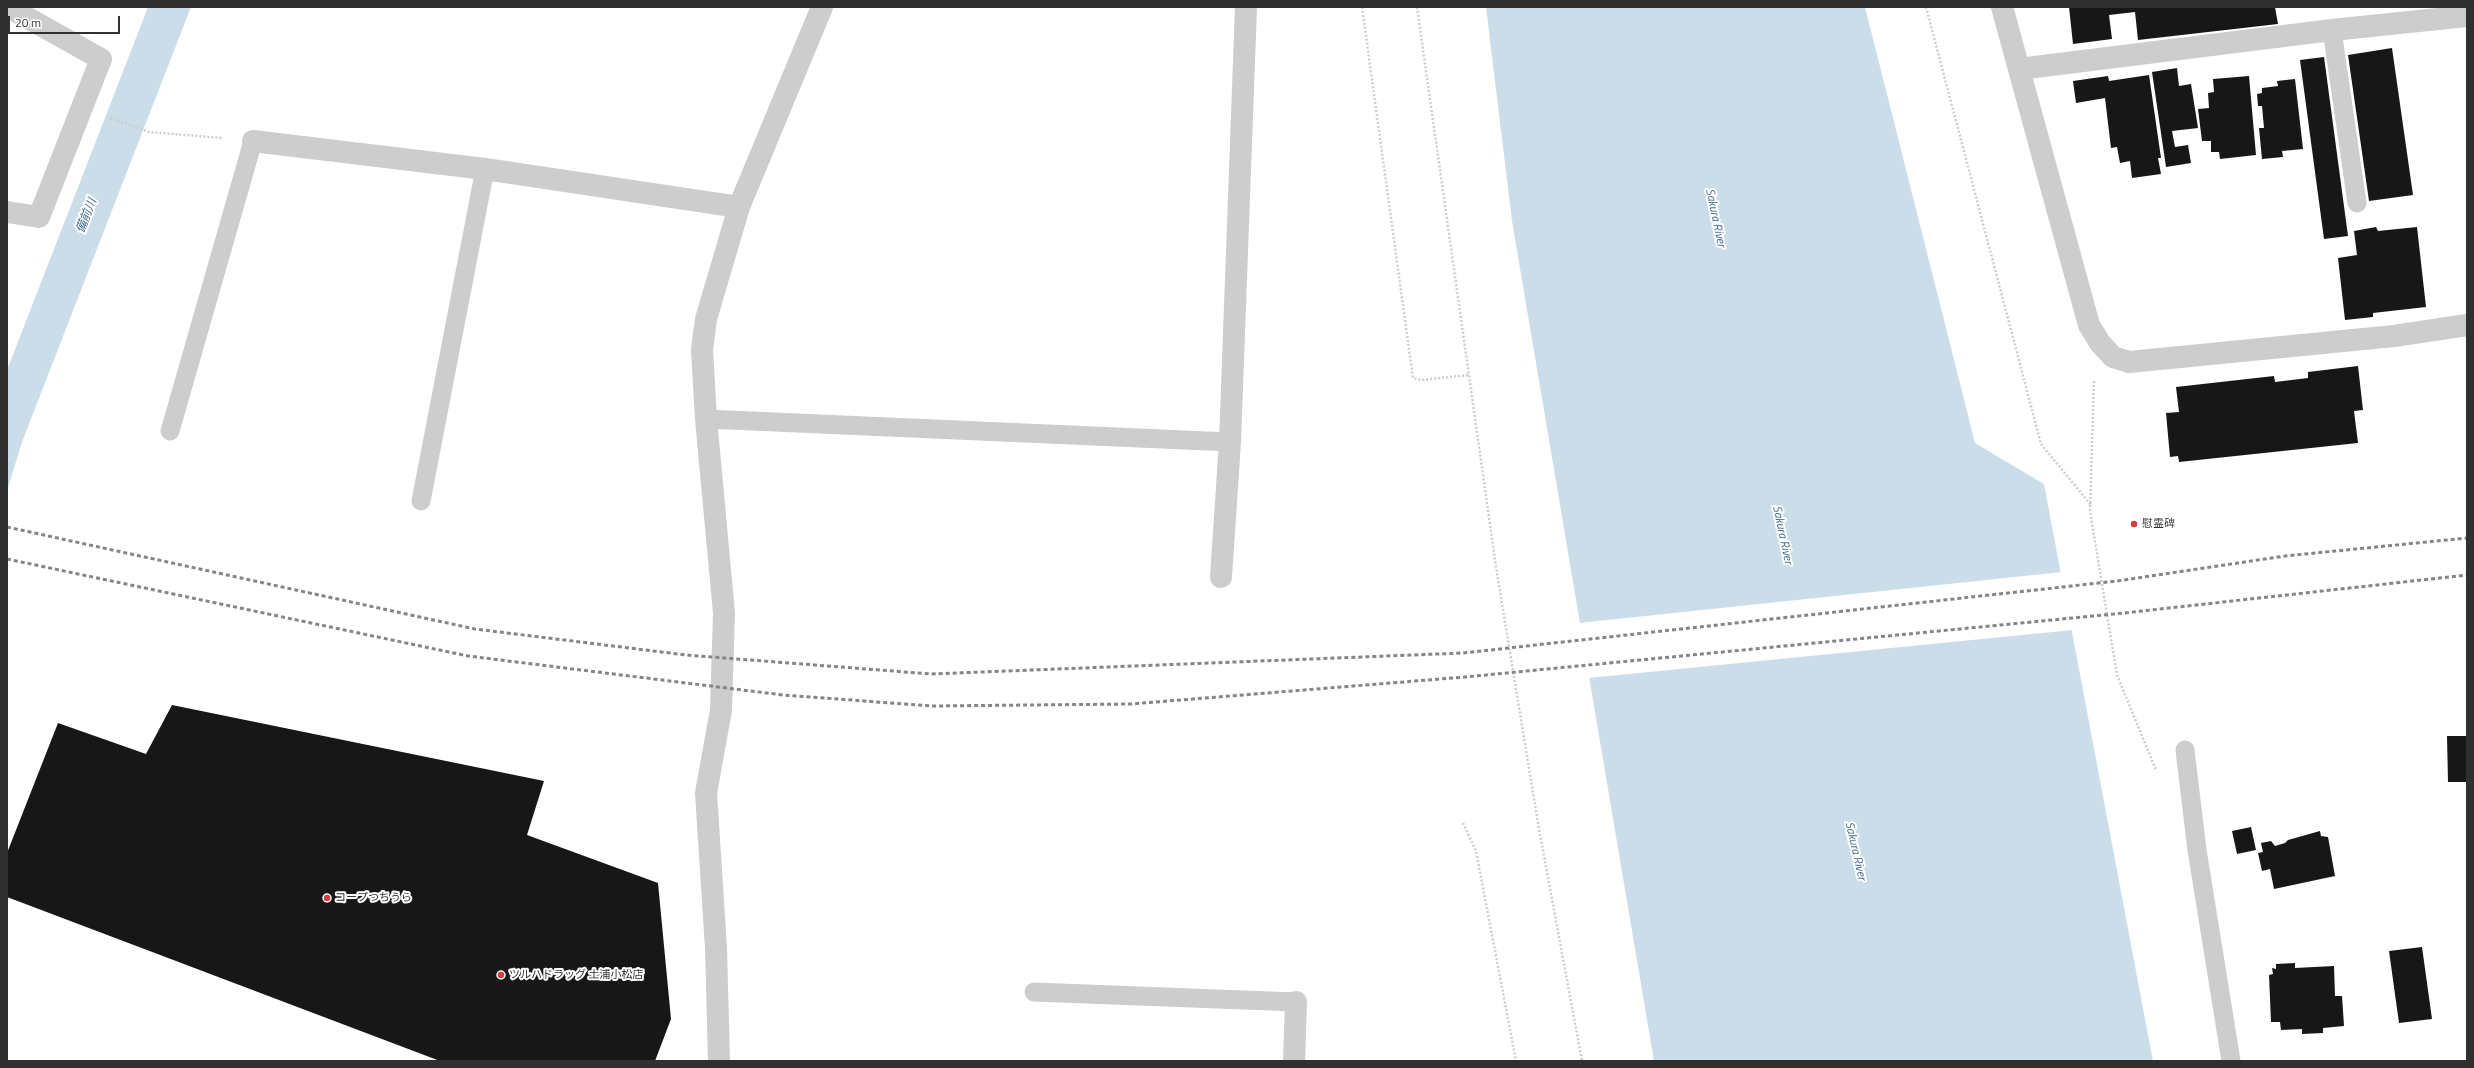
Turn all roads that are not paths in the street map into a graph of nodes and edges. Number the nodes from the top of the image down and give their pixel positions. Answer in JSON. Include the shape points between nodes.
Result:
{"nodes":[{"id":1,"x":8,"y":7,"type":"edge"},
{"id":2,"x":822,"y":7,"type":"edge"},
{"id":3,"x":1246,"y":7,"type":"edge"},
{"id":4,"x":2002,"y":7,"type":"edge"},
{"id":5,"x":2467,"y":16,"type":"edge"},
{"id":6,"x":2332,"y":30,"type":"junction"},
{"id":7,"x":2019,"y":69,"type":"junction"},
{"id":8,"x":253,"y":141,"type":"joint"},
{"id":9,"x":485,"y":169,"type":"junction"},
{"id":10,"x":2357,"y":203,"type":"dead end"},
{"id":11,"x":739,"y":207,"type":"junction"},
{"id":12,"x":7,"y":212,"type":"edge"},
{"id":13,"x":2467,"y":325,"type":"edge"},
{"id":14,"x":706,"y":419,"type":"junction"},
{"id":15,"x":170,"y":431,"type":"dead end"},
{"id":16,"x":1230,"y":442,"type":"junction"},
{"id":17,"x":421,"y":501,"type":"dead end"},
{"id":18,"x":1221,"y":577,"type":"dead end"},
{"id":19,"x":2184,"y":750,"type":"dead end"},
{"id":20,"x":1034,"y":992,"type":"dead end"},
{"id":21,"x":1296,"y":1002,"type":"joint"},
{"id":22,"x":720,"y":1061,"type":"edge"},
{"id":23,"x":1294,"y":1061,"type":"edge"},
{"id":24,"x":2231,"y":1061,"type":"edge"}],
"edges":[{"from":1,"to":12,"type":"street","via":[[101,58],[39,217]]},
{"from":2,"to":11,"type":"street"},
{"from":3,"to":16,"type":"street"},
{"from":4,"to":7,"type":"street"},
{"from":5,"to":6,"type":"street"},
{"from":6,"to":7,"type":"street"},
{"from":6,"to":10,"type":"lane"},
{"from":7,"to":13,"type":"street","via":[[2089,325],[2113,357],[2136,362],[2394,336]]},
{"from":8,"to":9,"type":"street"},
{"from":8,"to":15,"type":"lane"},
{"from":9,"to":11,"type":"street"},
{"from":9,"to":17,"type":"lane"},
{"from":11,"to":14,"type":"street","via":[[706,319],[702,350]]},
{"from":14,"to":16,"type":"lane"},
{"from":14,"to":22,"type":"street","via":[[724,612],[721,710],[706,793]]},
{"from":16,"to":18,"type":"street"},
{"from":19,"to":24,"type":"lane","via":[[2197,850]]},
{"from":20,"to":21,"type":"lane"},
{"from":21,"to":23,"type":"street"}]}
